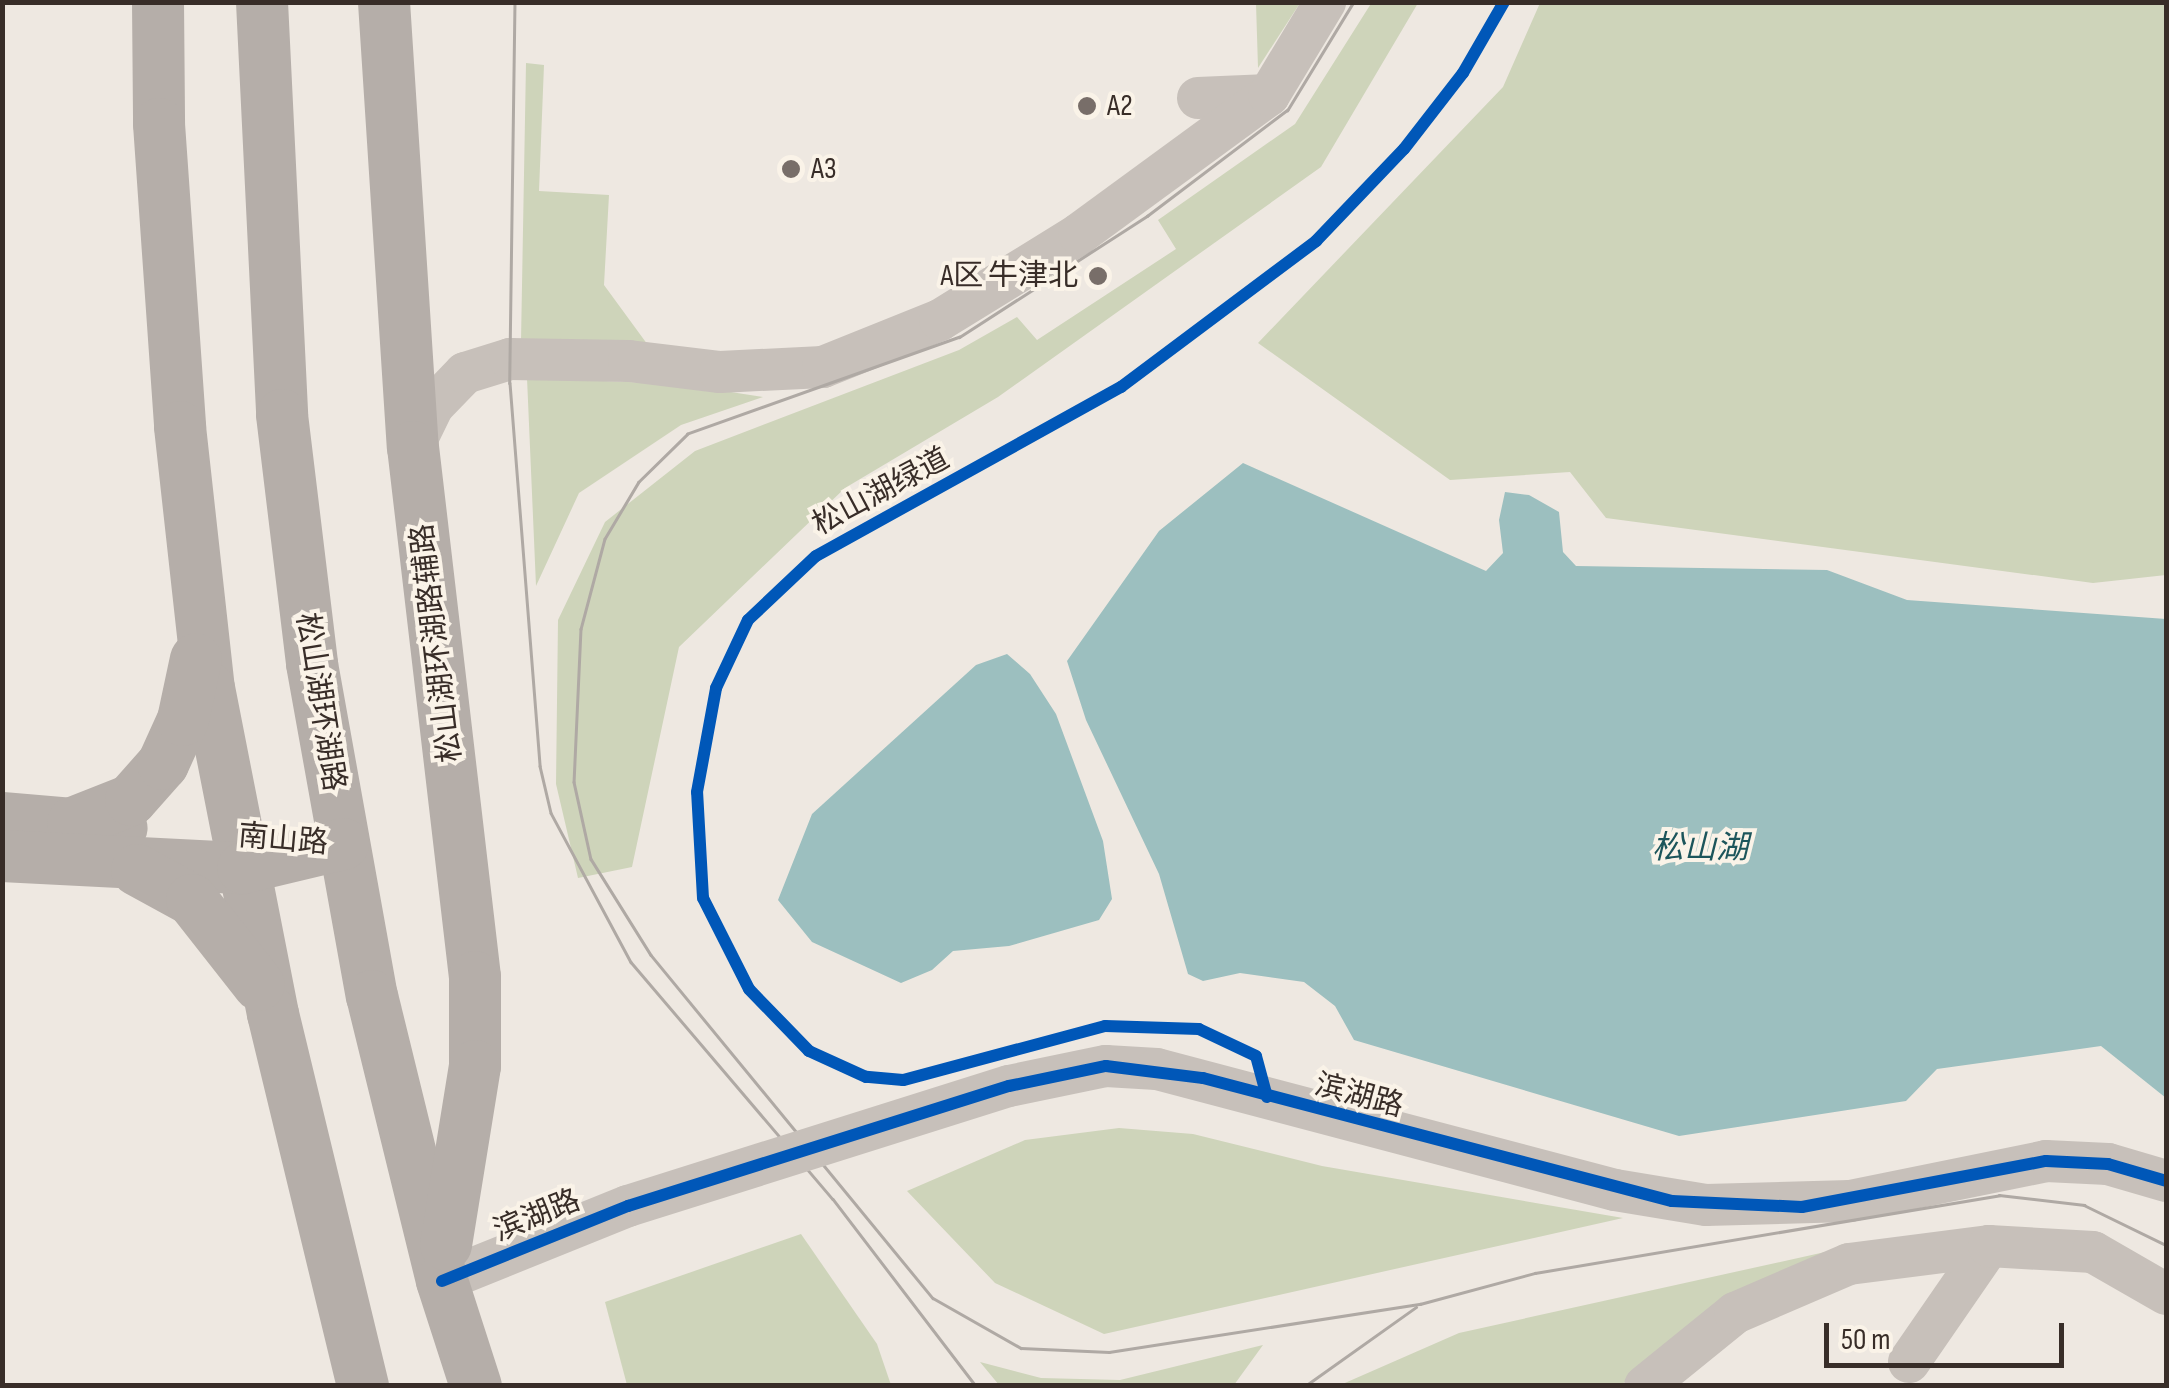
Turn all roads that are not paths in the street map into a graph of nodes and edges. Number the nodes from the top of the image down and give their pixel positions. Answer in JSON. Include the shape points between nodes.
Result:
{"nodes":[{"id":1,"x":158,"y":2,"type":"edge"},
{"id":2,"x":262,"y":2,"type":"edge"},
{"id":3,"x":384,"y":2,"type":"edge"},
{"id":4,"x":1325,"y":2,"type":"edge"},
{"id":5,"x":1268,"y":96,"type":"junction"},
{"id":6,"x":1198,"y":98,"type":"dead end"},
{"id":7,"x":413,"y":447,"type":"junction"},
{"id":8,"x":202,"y":618,"type":"junction"},
{"id":9,"x":2,"y":818,"type":"edge"},
{"id":10,"x":84,"y":842,"type":"junction"},
{"id":11,"x":343,"y":844,"type":"junction"},
{"id":12,"x":240,"y":852,"type":"junction"},
{"id":13,"x":2,"y":856,"type":"edge"},
{"id":14,"x":272,"y":1014,"type":"junction"},
{"id":15,"x":2166,"y":1182,"type":"edge"},
{"id":16,"x":1989,"y":1246,"type":"junction"},
{"id":17,"x":442,"y":1282,"type":"junction"},
{"id":18,"x":2166,"y":1294,"type":"edge"},
{"id":19,"x":1909,"y":1362,"type":"dead end"},
{"id":20,"x":364,"y":1386,"type":"edge"},
{"id":21,"x":476,"y":1386,"type":"edge"},
{"id":22,"x":1645,"y":1386,"type":"edge"}],
"edges":[{"from":1,"to":8,"type":"main road","via":[[159,124],[178,408]]},
{"from":2,"to":11,"type":"main road","name":"松山湖环湖路","via":[[282,415],[312,664]]},
{"from":3,"to":7,"type":"main road","name":"松山湖环湖路辅路"},
{"from":4,"to":5,"type":"street"},
{"from":5,"to":6,"type":"street"},
{"from":5,"to":7,"type":"street","via":[[1078,234],[940,320],[823,367],[720,372],[629,361],[510,359],[465,373],[433,406]]},
{"from":7,"to":17,"type":"main road","name":"松山湖环湖路辅路","via":[[477,1022]]},
{"from":8,"to":10,"type":"main road","via":[[191,692],[163,764]]},
{"from":8,"to":12,"type":"main road"},
{"from":9,"to":10,"type":"main road","name":"南山路"},
{"from":10,"to":12,"type":"main road","name":"南山路"},
{"from":10,"to":13,"type":"main road","name":"南山路"},
{"from":10,"to":14,"type":"main road","via":[[192,900],[254,974]]},
{"from":11,"to":12,"type":"main road","name":"南山路"},
{"from":11,"to":17,"type":"main road","name":"松山湖环湖路","via":[[372,996]]},
{"from":12,"to":14,"type":"main road"},
{"from":14,"to":20,"type":"main road"},
{"from":15,"to":17,"type":"street","name":"滨湖路","bridge":true,"via":[[2108,1164],[2046,1161],[1850,1201],[1706,1205],[1614,1190],[1157,1069],[1106,1066],[1010,1086],[628,1206]]},
{"from":16,"to":18,"type":"street","via":[[2093,1252]]},
{"from":16,"to":19,"type":"street"},
{"from":16,"to":22,"type":"street","via":[[1850,1264],[1735,1313]]},
{"from":17,"to":21,"type":"main road","name":"松山湖环湖路"}]}
